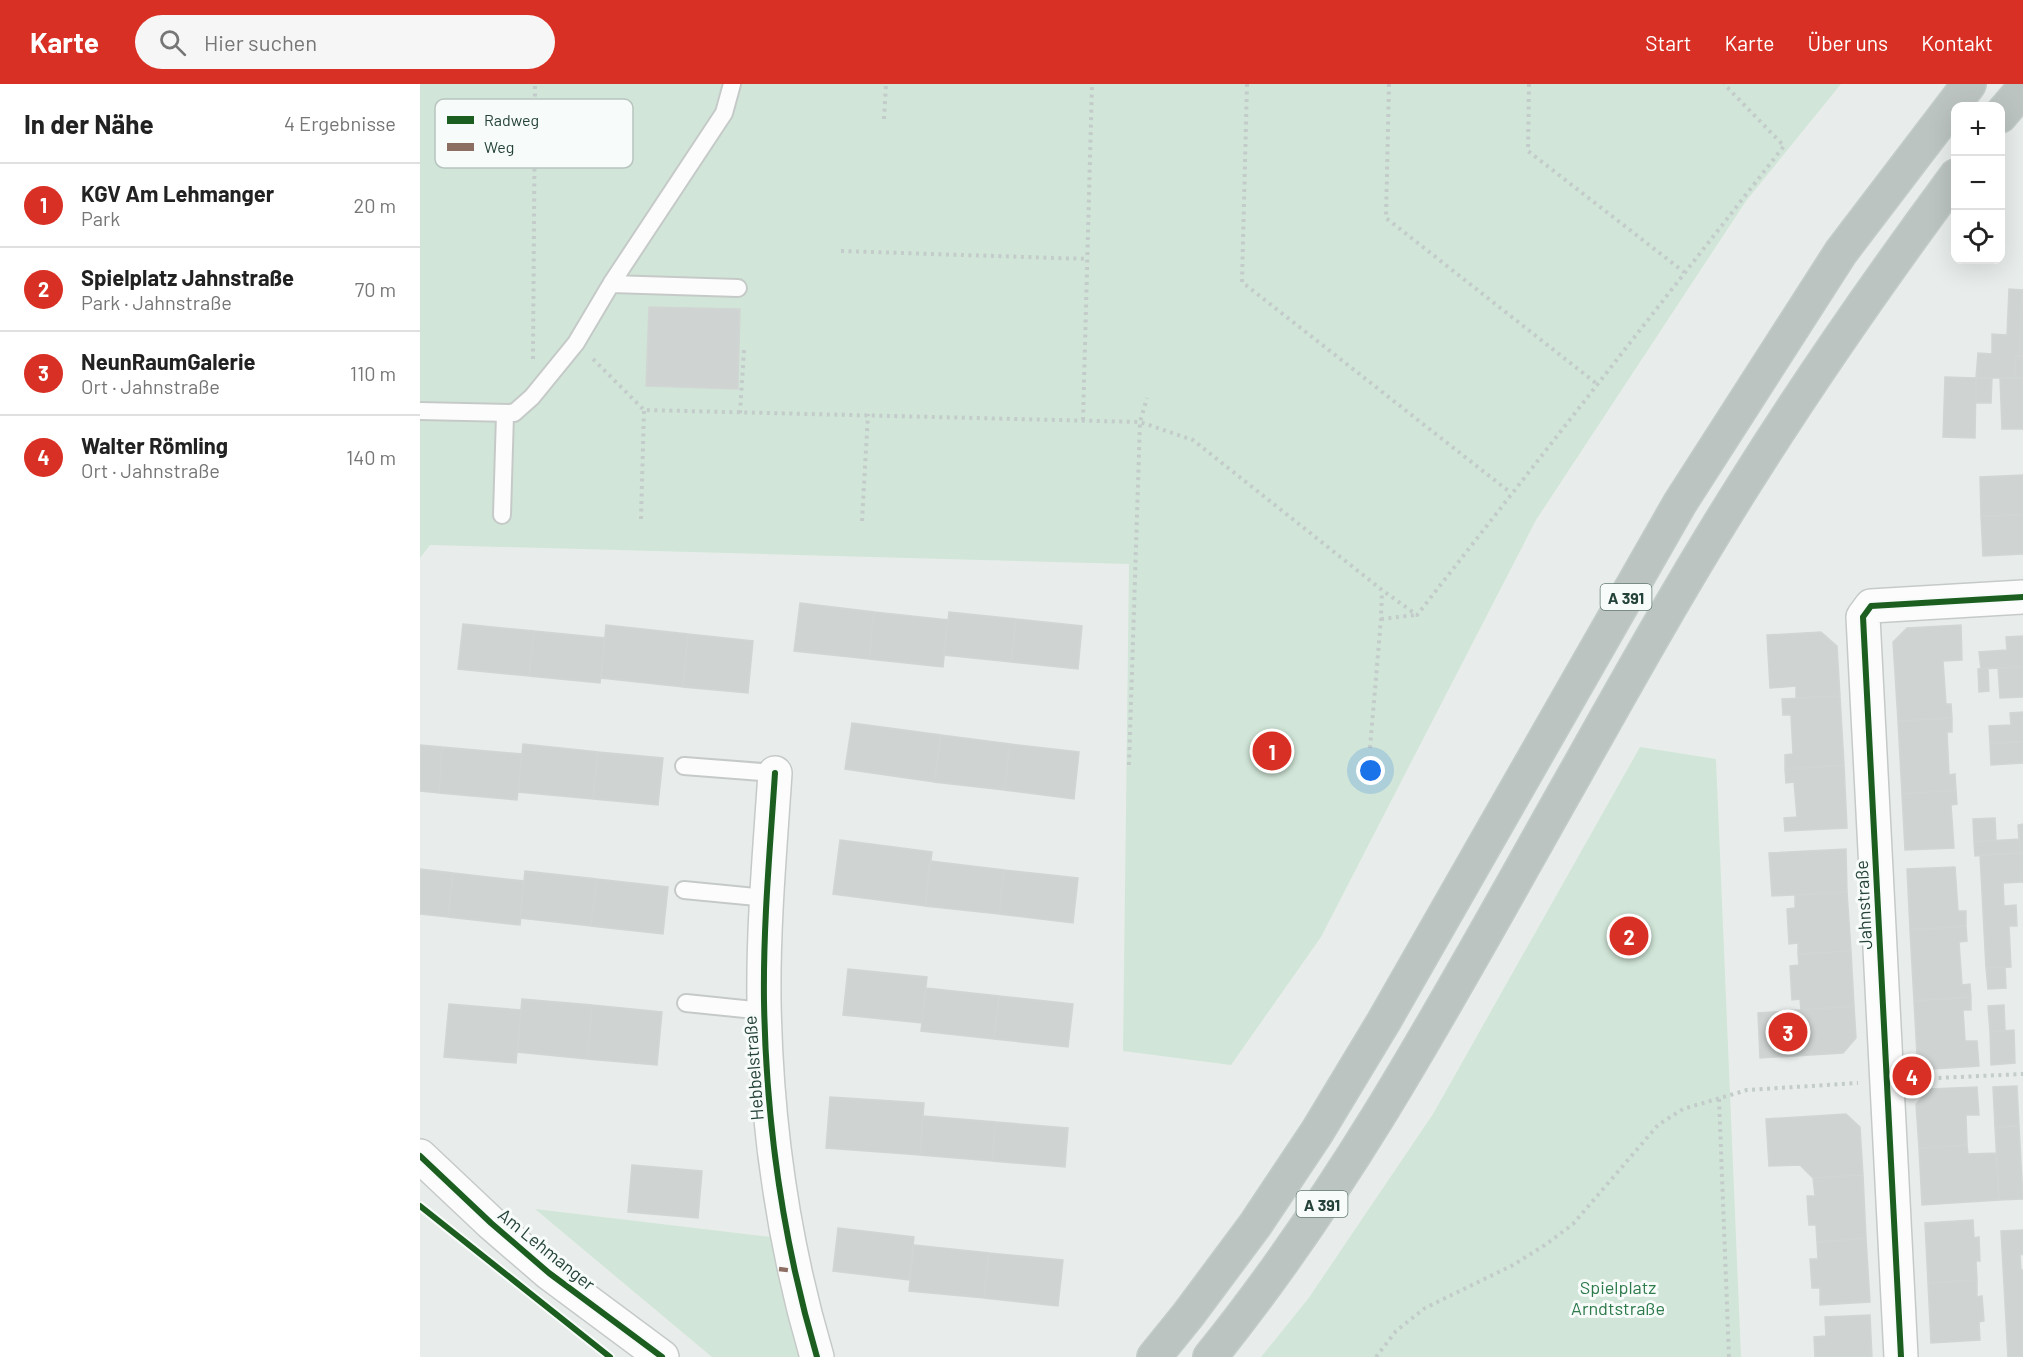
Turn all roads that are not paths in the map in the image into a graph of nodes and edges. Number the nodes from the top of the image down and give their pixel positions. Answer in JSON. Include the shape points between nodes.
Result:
{"nodes":[{"id":1,"x":732,"y":84,"type":"edge"},
{"id":2,"x":1969,"y":84,"type":"edge"},
{"id":3,"x":2023,"y":89,"type":"edge"},
{"id":4,"x":2005,"y":111,"type":"edge"},
{"id":5,"x":1951,"y":183,"type":"edge"},
{"id":6,"x":611,"y":284,"type":"junction"},
{"id":7,"x":738,"y":288,"type":"dead end"},
{"id":8,"x":420,"y":411,"type":"edge"},
{"id":9,"x":505,"y":414,"type":"junction"},
{"id":10,"x":502,"y":515,"type":"dead end"},
{"id":11,"x":2023,"y":597,"type":"edge"},
{"id":12,"x":684,"y":766,"type":"dead end"},
{"id":13,"x":775,"y":773,"type":"joint"},
{"id":14,"x":684,"y":890,"type":"dead end"},
{"id":15,"x":767,"y":898,"type":"junction"},
{"id":16,"x":686,"y":1003,"type":"dead end"},
{"id":17,"x":764,"y":1011,"type":"junction"},
{"id":18,"x":420,"y":1156,"type":"edge"},
{"id":19,"x":648,"y":1353,"type":"edge"},
{"id":20,"x":817,"y":1357,"type":"edge"},
{"id":21,"x":1154,"y":1357,"type":"edge"},
{"id":22,"x":1210,"y":1357,"type":"edge"},
{"id":23,"x":1901,"y":1357,"type":"edge"}],
"edges":[{"from":1,"to":6,"type":"lane","via":[[724,113]]},
{"from":2,"to":21,"type":"highway","number":"A 391","via":[[1841,252],[1680,503],[1317,1132],[1255,1225]]},
{"from":3,"to":4,"type":"highway"},
{"from":5,"to":22,"type":"highway","number":"A 391","via":[[1875,285],[1743,486],[1423,1043],[1334,1187]]},
{"from":6,"to":7,"type":"lane"},
{"from":6,"to":9,"type":"lane","via":[[576,343],[532,397],[514,413]]},
{"from":8,"to":9,"type":"lane"},
{"from":9,"to":10,"type":"lane"},
{"from":11,"to":23,"type":"street","name":"Jahnstraße","via":[[1871,606],[1863,617]]},
{"from":12,"to":13,"type":"lane"},
{"from":13,"to":15,"type":"street","name":"Hebbelstraße"},
{"from":14,"to":15,"type":"lane"},
{"from":15,"to":17,"type":"street","name":"Hebbelstraße"},
{"from":16,"to":17,"type":"lane"},
{"from":17,"to":20,"type":"street","name":"Hebbelstraße","via":[[780,1190]]},
{"from":18,"to":19,"type":"street","name":"Am Lehmanger","via":[[549,1274]]}]}
